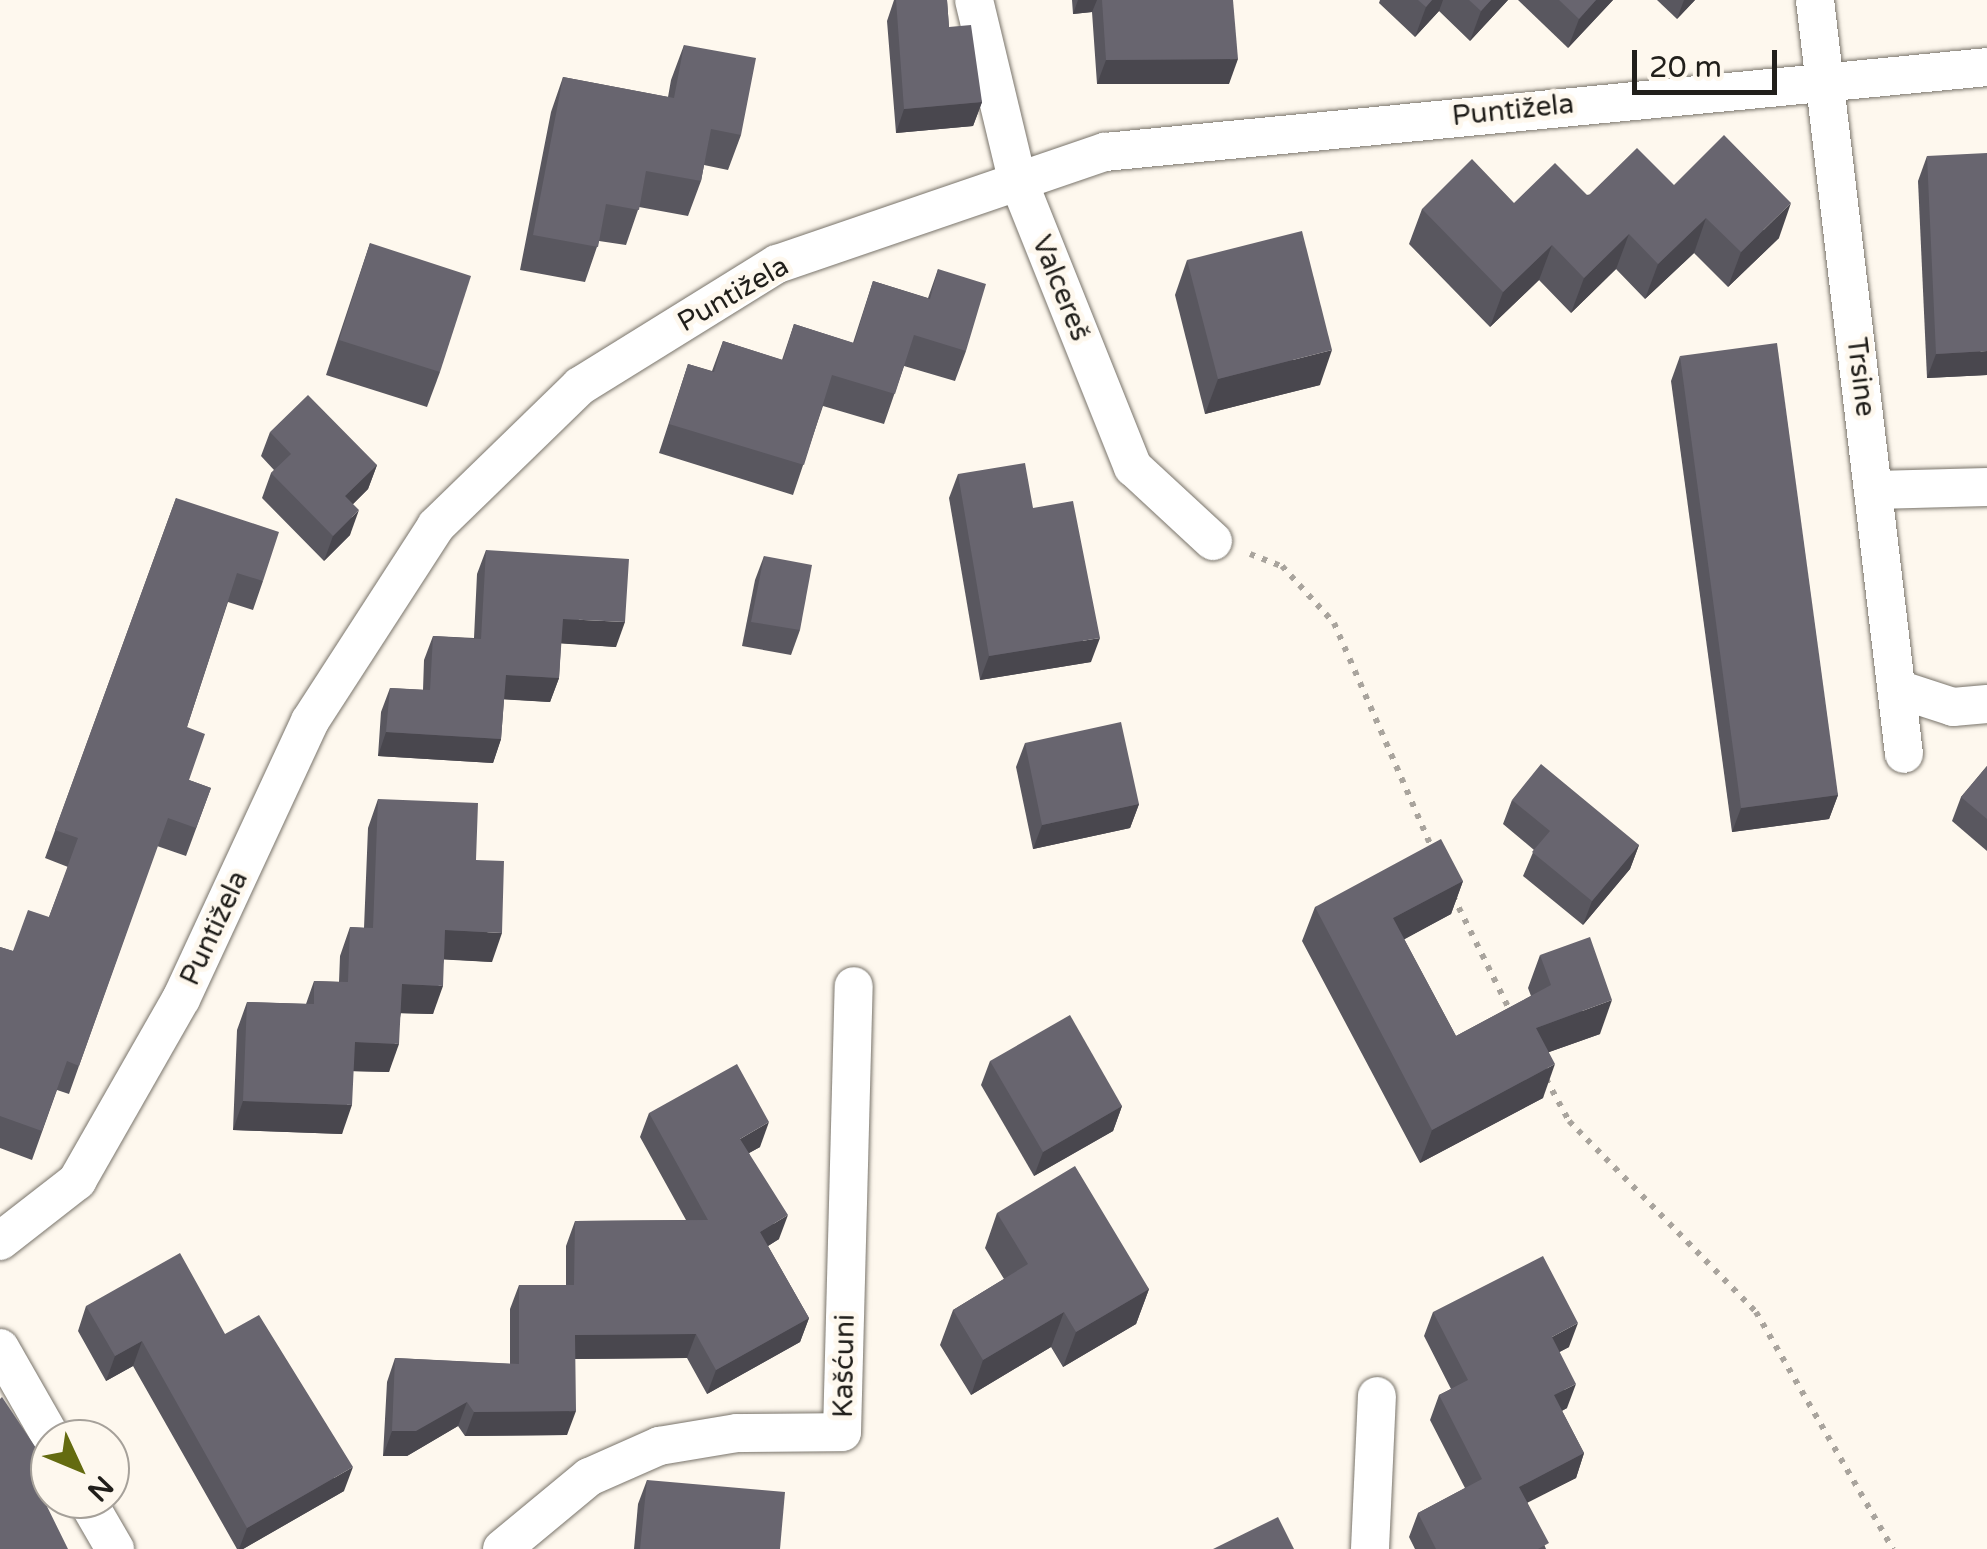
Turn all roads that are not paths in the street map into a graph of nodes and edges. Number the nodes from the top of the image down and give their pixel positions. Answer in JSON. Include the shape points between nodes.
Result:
{"nodes":[{"id":1,"x":974,"y":0,"type":"edge"},
{"id":2,"x":1815,"y":0,"type":"edge"},
{"id":3,"x":1987,"y":67,"type":"edge"},
{"id":4,"x":1822,"y":79,"type":"junction"},
{"id":5,"x":1016,"y":175,"type":"junction"},
{"id":6,"x":1987,"y":487,"type":"edge"},
{"id":7,"x":1876,"y":490,"type":"junction"},
{"id":8,"x":1214,"y":541,"type":"road end"},
{"id":9,"x":1898,"y":689,"type":"junction"},
{"id":10,"x":1987,"y":704,"type":"edge"},
{"id":11,"x":1904,"y":754,"type":"dead end"},
{"id":12,"x":854,"y":986,"type":"dead end"},
{"id":13,"x":0,"y":1241,"type":"edge"},
{"id":14,"x":0,"y":1348,"type":"edge"},
{"id":15,"x":1377,"y":1396,"type":"dead end"},
{"id":16,"x":41,"y":1419,"type":"edge"},
{"id":17,"x":97,"y":1519,"type":"edge"},
{"id":18,"x":114,"y":1549,"type":"edge"},
{"id":19,"x":502,"y":1549,"type":"edge"},
{"id":20,"x":1370,"y":1549,"type":"edge"}],
"edges":[{"from":1,"to":5,"type":"street","name":"Valcereš"},
{"from":2,"to":4,"type":"street","name":"Trsine"},
{"from":3,"to":4,"type":"street","name":"Puntižela"},
{"from":4,"to":5,"type":"street","name":"Puntižela","via":[[1105,152]]},
{"from":4,"to":7,"type":"street","name":"Trsine"},
{"from":5,"to":8,"type":"street","name":"Valcereš","via":[[1133,466]]},
{"from":5,"to":13,"type":"street","name":"Puntižela","via":[[778,264],[580,386],[436,526],[310,721],[182,999],[77,1181]]},
{"from":6,"to":7,"type":"street"},
{"from":7,"to":9,"type":"street","name":"Trsine"},
{"from":9,"to":10,"type":"street","via":[[1953,708]]},
{"from":9,"to":11,"type":"street","name":"Trsine"},
{"from":12,"to":19,"type":"street","name":"Kašćuni","via":[[842,1432],[737,1433],[659,1446],[589,1477]]},
{"from":14,"to":16,"type":"street"},
{"from":15,"to":20,"type":"street"},
{"from":17,"to":18,"type":"street"}]}
